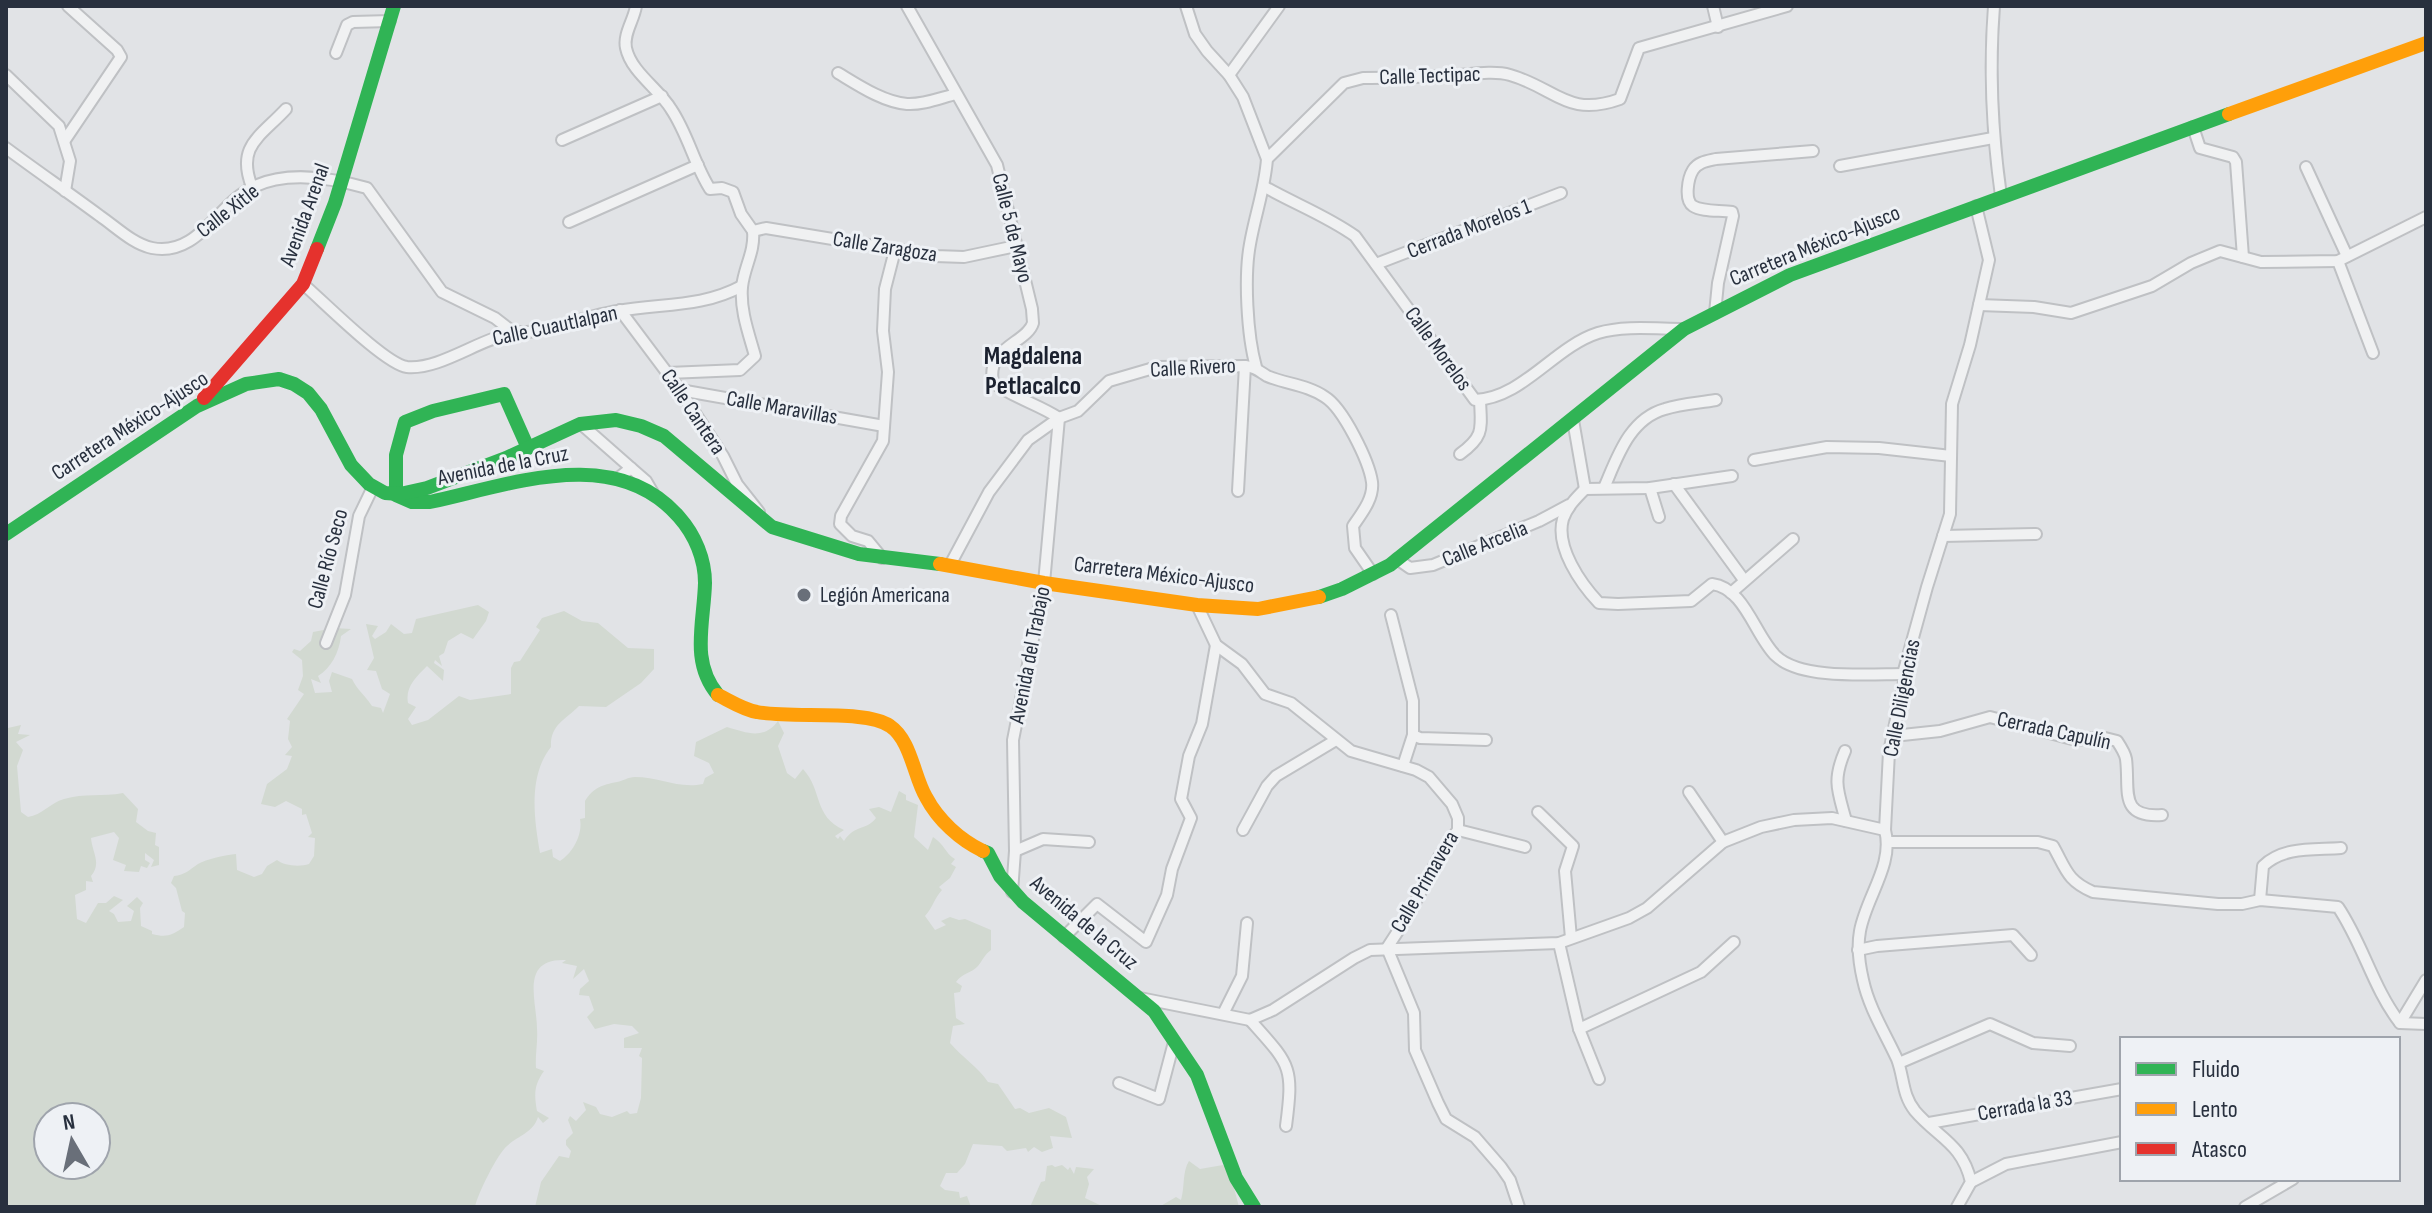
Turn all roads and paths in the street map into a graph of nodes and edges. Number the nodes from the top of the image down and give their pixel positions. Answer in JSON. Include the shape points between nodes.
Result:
{"nodes":[{"id":1,"x":68,"y":6,"type":"edge"},
{"id":2,"x":636,"y":6,"type":"edge"},
{"id":3,"x":907,"y":6,"type":"edge"},
{"id":4,"x":1186,"y":6,"type":"edge"},
{"id":5,"x":1279,"y":6,"type":"edge"},
{"id":6,"x":1713,"y":6,"type":"edge"},
{"id":7,"x":1787,"y":6,"type":"edge"},
{"id":8,"x":1994,"y":6,"type":"edge"},
{"id":9,"x":392,"y":14,"type":"edge"},
{"id":10,"x":1718,"y":27,"type":"junction"},
{"id":11,"x":2426,"y":43,"type":"edge"},
{"id":12,"x":336,"y":53,"type":"dead end"},
{"id":13,"x":838,"y":73,"type":"dead end"},
{"id":14,"x":6,"y":75,"type":"edge"},
{"id":15,"x":1229,"y":75,"type":"junction"},
{"id":16,"x":956,"y":94,"type":"junction"},
{"id":17,"x":662,"y":96,"type":"junction"},
{"id":18,"x":286,"y":109,"type":"dead end"},
{"id":19,"x":2193,"y":127,"type":"junction"},
{"id":20,"x":1993,"y":138,"type":"junction"},
{"id":21,"x":65,"y":140,"type":"junction"},
{"id":22,"x":562,"y":140,"type":"dead end"},
{"id":23,"x":6,"y":148,"type":"edge"},
{"id":24,"x":1813,"y":151,"type":"dead end"},
{"id":25,"x":1267,"y":159,"type":"junction"},
{"id":26,"x":698,"y":165,"type":"junction"},
{"id":27,"x":1840,"y":166,"type":"dead end"},
{"id":28,"x":2306,"y":167,"type":"dead end"},
{"id":29,"x":341,"y":181,"type":"junction"},
{"id":30,"x":252,"y":187,"type":"junction"},
{"id":31,"x":1265,"y":187,"type":"junction"},
{"id":32,"x":65,"y":191,"type":"junction"},
{"id":33,"x":1561,"y":193,"type":"dead end"},
{"id":34,"x":2001,"y":196,"type":"junction"},
{"id":35,"x":1976,"y":206,"type":"junction"},
{"id":36,"x":2426,"y":217,"type":"edge"},
{"id":37,"x":569,"y":222,"type":"dead end"},
{"id":38,"x":753,"y":231,"type":"junction"},
{"id":39,"x":1016,"y":246,"type":"junction"},
{"id":40,"x":895,"y":250,"type":"junction"},
{"id":41,"x":2243,"y":257,"type":"junction"},
{"id":42,"x":2342,"y":258,"type":"junction"},
{"id":43,"x":1376,"y":264,"type":"junction"},
{"id":44,"x":303,"y":284,"type":"junction"},
{"id":45,"x":742,"y":286,"type":"junction"},
{"id":46,"x":1979,"y":305,"type":"junction"},
{"id":47,"x":620,"y":310,"type":"junction"},
{"id":48,"x":1715,"y":313,"type":"junction"},
{"id":49,"x":1684,"y":329,"type":"junction"},
{"id":50,"x":513,"y":332,"type":"junction"},
{"id":51,"x":2373,"y":353,"type":"dead end"},
{"id":52,"x":1250,"y":366,"type":"junction"},
{"id":53,"x":668,"y":373,"type":"junction"},
{"id":54,"x":680,"y":390,"type":"junction"},
{"id":55,"x":1480,"y":400,"type":"junction"},
{"id":56,"x":1716,"y":400,"type":"dead end"},
{"id":57,"x":197,"y":406,"type":"junction"},
{"id":58,"x":1059,"y":418,"type":"junction"},
{"id":59,"x":1573,"y":420,"type":"junction"},
{"id":60,"x":581,"y":424,"type":"junction"},
{"id":61,"x":884,"y":426,"type":"junction"},
{"id":62,"x":528,"y":448,"type":"junction"},
{"id":63,"x":1460,"y":454,"type":"dead end"},
{"id":64,"x":1951,"y":456,"type":"junction"},
{"id":65,"x":1754,"y":460,"type":"dead end"},
{"id":66,"x":631,"y":468,"type":"junction"},
{"id":67,"x":1732,"y":476,"type":"dead end"},
{"id":68,"x":617,"y":479,"type":"junction"},
{"id":69,"x":1674,"y":484,"type":"junction"},
{"id":70,"x":373,"y":487,"type":"junction"},
{"id":71,"x":1604,"y":488,"type":"junction"},
{"id":72,"x":1650,"y":488,"type":"junction"},
{"id":73,"x":1585,"y":489,"type":"junction"},
{"id":74,"x":1238,"y":491,"type":"dead end"},
{"id":75,"x":396,"y":495,"type":"junction"},
{"id":76,"x":654,"y":495,"type":"junction"},
{"id":77,"x":1570,"y":504,"type":"junction"},
{"id":78,"x":760,"y":517,"type":"junction"},
{"id":79,"x":1659,"y":517,"type":"dead end"},
{"id":80,"x":6,"y":534,"type":"edge"},
{"id":81,"x":2036,"y":534,"type":"dead end"},
{"id":82,"x":1943,"y":536,"type":"junction"},
{"id":83,"x":1793,"y":539,"type":"dead end"},
{"id":84,"x":882,"y":558,"type":"junction"},
{"id":85,"x":1397,"y":559,"type":"junction"},
{"id":86,"x":950,"y":565,"type":"junction"},
{"id":87,"x":1373,"y":574,"type":"junction"},
{"id":88,"x":1744,"y":580,"type":"junction"},
{"id":89,"x":1044,"y":583,"type":"junction"},
{"id":90,"x":1731,"y":593,"type":"junction"},
{"id":91,"x":1197,"y":605,"type":"junction"},
{"id":92,"x":1391,"y":615,"type":"dead end"},
{"id":93,"x":326,"y":643,"type":"dead end"},
{"id":94,"x":1216,"y":645,"type":"junction"},
{"id":95,"x":1903,"y":674,"type":"junction"},
{"id":96,"x":1413,"y":735,"type":"junction"},
{"id":97,"x":1893,"y":736,"type":"junction"},
{"id":98,"x":1336,"y":740,"type":"junction"},
{"id":99,"x":1486,"y":740,"type":"dead end"},
{"id":100,"x":1845,"y":751,"type":"dead end"},
{"id":101,"x":1403,"y":766,"type":"junction"},
{"id":102,"x":1689,"y":792,"type":"dead end"},
{"id":103,"x":1538,"y":812,"type":"dead end"},
{"id":104,"x":2162,"y":815,"type":"dead end"},
{"id":105,"x":1846,"y":821,"type":"junction"},
{"id":106,"x":1243,"y":830,"type":"dead end"},
{"id":107,"x":1458,"y":830,"type":"junction"},
{"id":108,"x":1885,"y":830,"type":"junction"},
{"id":109,"x":1089,"y":842,"type":"dead end"},
{"id":110,"x":1723,"y":842,"type":"junction"},
{"id":111,"x":1888,"y":842,"type":"junction"},
{"id":112,"x":1525,"y":847,"type":"dead end"},
{"id":113,"x":2341,"y":848,"type":"dead end"},
{"id":114,"x":1015,"y":851,"type":"junction"},
{"id":115,"x":1012,"y":892,"type":"junction"},
{"id":116,"x":2260,"y":900,"type":"junction"},
{"id":117,"x":1247,"y":923,"type":"dead end"},
{"id":118,"x":1064,"y":937,"type":"junction"},
{"id":119,"x":1571,"y":938,"type":"junction"},
{"id":120,"x":1734,"y":942,"type":"dead end"},
{"id":121,"x":1559,"y":943,"type":"junction"},
{"id":122,"x":1387,"y":948,"type":"junction"},
{"id":123,"x":1858,"y":950,"type":"junction"},
{"id":124,"x":2031,"y":955,"type":"dead end"},
{"id":125,"x":2426,"y":980,"type":"edge"},
{"id":126,"x":1138,"y":998,"type":"junction"},
{"id":127,"x":1223,"y":1014,"type":"junction"},
{"id":128,"x":1250,"y":1020,"type":"junction"},
{"id":129,"x":2400,"y":1023,"type":"junction"},
{"id":130,"x":2426,"y":1024,"type":"edge"},
{"id":131,"x":1579,"y":1029,"type":"junction"},
{"id":132,"x":1174,"y":1042,"type":"junction"},
{"id":133,"x":2070,"y":1046,"type":"dead end"},
{"id":134,"x":1899,"y":1063,"type":"junction"},
{"id":135,"x":1599,"y":1079,"type":"dead end"},
{"id":136,"x":1119,"y":1083,"type":"dead end"},
{"id":137,"x":2120,"y":1089,"type":"edge"},
{"id":138,"x":1929,"y":1123,"type":"junction"},
{"id":139,"x":1286,"y":1126,"type":"dead end"},
{"id":140,"x":2120,"y":1142,"type":"edge"},
{"id":141,"x":2290,"y":1181,"type":"edge"},
{"id":142,"x":1971,"y":1182,"type":"junction"},
{"id":143,"x":2248,"y":1206,"type":"edge"},
{"id":144,"x":1254,"y":1207,"type":"edge"},
{"id":145,"x":1519,"y":1207,"type":"edge"},
{"id":146,"x":1957,"y":1207,"type":"edge"}],
"edges":[{"from":1,"to":21,"type":"street","via":[[121,57]]},
{"from":2,"to":17,"type":"street","via":[[625,46],[631,61]]},
{"from":3,"to":16,"type":"street","name":"Calle 5 de Mayo"},
{"from":4,"to":15,"type":"street","via":[[1195,34]]},
{"from":5,"to":15,"type":"street"},
{"from":6,"to":10,"type":"street"},
{"from":7,"to":10,"type":"street","name":"Calle Tectipac"},
{"from":8,"to":20,"type":"street"},
{"from":9,"to":12,"type":"street","via":[[347,25]]},
{"from":9,"to":29,"type":"main road","name":"Avenida Arenal"},
{"from":10,"to":25,"type":"street","name":"Calle Tectipac","via":[[1639,48],[1620,99],[1605,105],[1571,104],[1508,75],[1353,79]]},
{"from":11,"to":19,"type":"main road","name":"Carretera México-Ajusco"},
{"from":13,"to":16,"type":"street","via":[[905,104]]},
{"from":14,"to":21,"type":"street","via":[[59,126]]},
{"from":15,"to":25,"type":"street"},
{"from":16,"to":39,"type":"street","name":"Calle 5 de Mayo","via":[[997,165]]},
{"from":17,"to":22,"type":"street"},
{"from":17,"to":26,"type":"street"},
{"from":18,"to":30,"type":"street","via":[[247,150]]},
{"from":19,"to":34,"type":"main road","name":"Carretera México-Ajusco"},
{"from":19,"to":41,"type":"street","via":[[2200,148],[2236,162]]},
{"from":20,"to":27,"type":"street"},
{"from":20,"to":34,"type":"street"},
{"from":21,"to":32,"type":"street","via":[[70,161]]},
{"from":23,"to":32,"type":"street","name":"Calle Xitle"},
{"from":24,"to":48,"type":"street","via":[[1716,159],[1701,162],[1692,171],[1690,203],[1733,216]]},
{"from":25,"to":31,"type":"street"},
{"from":26,"to":37,"type":"street"},
{"from":26,"to":38,"type":"street","via":[[710,189],[733,192]]},
{"from":28,"to":42,"type":"street"},
{"from":29,"to":30,"type":"street","name":"Calle Xitle","via":[[291,178]]},
{"from":29,"to":44,"type":"main road","name":"Avenida Arenal"},
{"from":29,"to":50,"type":"street","name":"Calle Xitle","via":[[367,188],[442,292]]},
{"from":30,"to":32,"type":"street","name":"Calle Xitle","via":[[193,239],[160,249],[139,243]]},
{"from":31,"to":43,"type":"street","name":"Calle Morelos","via":[[1355,236]]},
{"from":31,"to":52,"type":"street","via":[[1249,246]]},
{"from":33,"to":43,"type":"street","name":"Cerrada Morelos 1"},
{"from":34,"to":35,"type":"main road","name":"Carretera México-Ajusco"},
{"from":35,"to":46,"type":"street","name":"Calle Diligencias","via":[[1989,260]]},
{"from":35,"to":48,"type":"main road","name":"Carretera México-Ajusco","via":[[1790,275]]},
{"from":36,"to":42,"type":"street"},
{"from":38,"to":40,"type":"street","name":"Calle Zaragoza","via":[[766,228]]},
{"from":38,"to":45,"type":"street"},
{"from":39,"to":40,"type":"street","name":"Calle Zaragoza","via":[[964,257]]},
{"from":39,"to":58,"type":"street","name":"Calle 5 de Mayo","via":[[1033,323],[1001,353],[993,382]]},
{"from":40,"to":61,"type":"street","via":[[885,289]]},
{"from":41,"to":42,"type":"street","via":[[2261,262]]},
{"from":41,"to":46,"type":"street","via":[[2220,251],[2152,286],[2071,313]]},
{"from":42,"to":51,"type":"street"},
{"from":43,"to":55,"type":"street","name":"Calle Morelos"},
{"from":44,"to":50,"type":"street","name":"Calle Cuautlalpan","via":[[386,359],[405,367],[426,366]]},
{"from":44,"to":57,"type":"main road","name":"Avenida Arenal"},
{"from":45,"to":47,"type":"street","name":"Calle Cuautlalpan","via":[[678,306]]},
{"from":45,"to":53,"type":"street","via":[[755,356],[740,370]]},
{"from":46,"to":64,"type":"street","name":"Calle Diligencias","via":[[1952,404]]},
{"from":47,"to":50,"type":"street","name":"Calle Cuautlalpan","via":[[535,332]]},
{"from":47,"to":53,"type":"street","name":"Calle Cantera"},
{"from":48,"to":49,"type":"main road","name":"Carretera México-Ajusco"},
{"from":49,"to":55,"type":"street","name":"Calle Morelos","via":[[1598,333],[1489,400]]},
{"from":49,"to":59,"type":"main road","name":"Carretera México-Ajusco"},
{"from":52,"to":58,"type":"street","name":"Calle Rivero","via":[[1134,372],[1109,381],[1078,411]]},
{"from":52,"to":74,"type":"street"},
{"from":52,"to":87,"type":"street","name":"Calle Rivero","via":[[1321,394],[1349,423],[1372,483],[1368,505],[1353,526],[1355,548]]},
{"from":53,"to":54,"type":"street","name":"Calle Cantera"},
{"from":54,"to":61,"type":"street","name":"Calle Maravillas"},
{"from":54,"to":78,"type":"street","name":"Calle Cantera"},
{"from":55,"to":63,"type":"street","via":[[1481,433]]},
{"from":56,"to":71,"type":"street","via":[[1662,409],[1632,430]]},
{"from":57,"to":70,"type":"main road","name":"Carretera México-Ajusco","via":[[252,380],[289,382],[320,406],[350,465]]},
{"from":57,"to":80,"type":"main road","name":"Carretera México-Ajusco"},
{"from":58,"to":86,"type":"street","name":"Calle Rivero","via":[[1028,440],[1000,476]]},
{"from":58,"to":89,"type":"street","name":"Avenida del Trabajo"},
{"from":59,"to":73,"type":"street"},
{"from":59,"to":85,"type":"main road","name":"Carretera México-Ajusco"},
{"from":60,"to":62,"type":"main road","name":"Carretera México-Ajusco"},
{"from":60,"to":66,"type":"street"},
{"from":60,"to":78,"type":"main road","name":"Carretera México-Ajusco","via":[[618,420],[647,427]]},
{"from":61,"to":84,"type":"street","via":[[883,441],[840,524],[852,536],[868,541]]},
{"from":62,"to":75,"type":"main road","name":"Carretera México-Ajusco"},
{"from":62,"to":75,"type":"main road","via":[[504,394],[433,411],[405,422],[396,455]]},
{"from":64,"to":65,"type":"street","via":[[1827,447]]},
{"from":64,"to":82,"type":"street","name":"Calle Diligencias","via":[[1950,514]]},
{"from":66,"to":68,"type":"street"},
{"from":66,"to":76,"type":"street"},
{"from":67,"to":69,"type":"street"},
{"from":68,"to":75,"type":"main road","name":"Avenida de la Cruz","via":[[578,473],[550,476],[430,502]]},
{"from":68,"to":76,"type":"main road","name":"Avenida de la Cruz"},
{"from":69,"to":72,"type":"street"},
{"from":69,"to":88,"type":"street"},
{"from":70,"to":75,"type":"main road","name":"Carretera México-Ajusco"},
{"from":70,"to":93,"type":"street","name":"Calle Río Seco","via":[[359,516],[345,595]]},
{"from":71,"to":72,"type":"street"},
{"from":71,"to":73,"type":"street"},
{"from":72,"to":79,"type":"street"},
{"from":73,"to":77,"type":"street","name":"Calle Arcelia"},
{"from":76,"to":115,"type":"main road","name":"Avenida de la Cruz","via":[[688,527],[699,549],[705,583],[699,647],[707,682],[718,695],[755,712],[868,717],[892,727],[926,798],[947,825],[988,853]]},
{"from":77,"to":85,"type":"street","name":"Calle Arcelia","via":[[1433,565],[1410,568]]},
{"from":77,"to":90,"type":"street","name":"Calle Arcelia","via":[[1563,520],[1567,553],[1599,603],[1691,601],[1712,584]]},
{"from":78,"to":84,"type":"main road","name":"Carretera México-Ajusco","via":[[788,534]]},
{"from":81,"to":82,"type":"street"},
{"from":82,"to":95,"type":"street","name":"Calle Diligencias"},
{"from":83,"to":88,"type":"street"},
{"from":84,"to":86,"type":"main road","name":"Carretera México-Ajusco"},
{"from":85,"to":87,"type":"main road","name":"Carretera México-Ajusco"},
{"from":86,"to":89,"type":"main road","name":"Carretera México-Ajusco"},
{"from":87,"to":91,"type":"main road","name":"Carretera México-Ajusco","via":[[1283,606]]},
{"from":88,"to":90,"type":"street"},
{"from":89,"to":91,"type":"main road","name":"Carretera México-Ajusco"},
{"from":89,"to":114,"type":"street","name":"Avenida del Trabajo","via":[[1013,740]]},
{"from":90,"to":95,"type":"street","via":[[1777,657],[1799,668]]},
{"from":91,"to":94,"type":"street","name":"Calle Primavera"},
{"from":92,"to":96,"type":"street","via":[[1413,701]]},
{"from":94,"to":98,"type":"street","name":"Calle Primavera","via":[[1242,664],[1265,694],[1291,703]]},
{"from":94,"to":118,"type":"street","via":[[1181,799],[1191,818],[1146,942],[1097,904]]},
{"from":95,"to":97,"type":"street","name":"Calle Diligencias"},
{"from":96,"to":99,"type":"street"},
{"from":96,"to":101,"type":"street"},
{"from":97,"to":104,"type":"street","name":"Cerrada Capulín","via":[[1940,731],[1990,717],[2076,740],[2117,741],[2125,756],[2132,807],[2144,816]]},
{"from":97,"to":108,"type":"street","name":"Calle Diligencias"},
{"from":98,"to":101,"type":"street","name":"Calle Primavera","via":[[1351,751]]},
{"from":98,"to":106,"type":"street","via":[[1276,776]]},
{"from":100,"to":105,"type":"street","via":[[1837,789]]},
{"from":101,"to":107,"type":"street","name":"Calle Primavera","via":[[1429,777],[1442,790],[1458,818]]},
{"from":102,"to":110,"type":"street"},
{"from":103,"to":119,"type":"street","via":[[1573,846],[1565,871]]},
{"from":105,"to":108,"type":"street"},
{"from":105,"to":110,"type":"street","via":[[1794,820]]},
{"from":107,"to":112,"type":"street"},
{"from":107,"to":122,"type":"street","name":"Calle Primavera"},
{"from":108,"to":111,"type":"street","name":"Calle Diligencias"},
{"from":109,"to":114,"type":"street","via":[[1043,839]]},
{"from":110,"to":119,"type":"street","via":[[1647,908]]},
{"from":111,"to":116,"type":"street","via":[[2038,842],[2053,846],[2068,875],[2093,892],[2218,904]]},
{"from":111,"to":123,"type":"street","name":"Calle Diligencias"},
{"from":113,"to":116,"type":"street","via":[[2273,856],[2263,866]]},
{"from":114,"to":115,"type":"street","name":"Avenida del Trabajo"},
{"from":115,"to":118,"type":"main road","name":"Avenida de la Cruz"},
{"from":116,"to":129,"type":"street","via":[[2338,907],[2383,1002]]},
{"from":117,"to":127,"type":"street","via":[[1242,976]]},
{"from":118,"to":126,"type":"main road","name":"Avenida de la Cruz"},
{"from":119,"to":121,"type":"street"},
{"from":120,"to":131,"type":"street","via":[[1701,972]]},
{"from":121,"to":122,"type":"street"},
{"from":121,"to":131,"type":"street"},
{"from":122,"to":128,"type":"street","via":[[1354,958]]},
{"from":122,"to":145,"type":"street","name":"Calle Primavera","via":[[1414,1013],[1415,1050],[1446,1119],[1475,1137],[1501,1167]]},
{"from":123,"to":124,"type":"street","via":[[2013,935]]},
{"from":123,"to":134,"type":"street","name":"Calle Diligencias","via":[[1863,982]]},
{"from":125,"to":129,"type":"street"},
{"from":126,"to":127,"type":"street","name":"Avenida de la Cruz"},
{"from":126,"to":132,"type":"main road","name":"Avenida de la Cruz","via":[[1154,1011]]},
{"from":127,"to":128,"type":"street","name":"Avenida de la Cruz"},
{"from":128,"to":139,"type":"street","via":[[1288,1070]]},
{"from":129,"to":130,"type":"street"},
{"from":131,"to":135,"type":"street"},
{"from":132,"to":136,"type":"street","via":[[1159,1099]]},
{"from":132,"to":144,"type":"main road","name":"Avenida de la Cruz","via":[[1197,1075],[1236,1178]]},
{"from":133,"to":134,"type":"street","via":[[2033,1043],[1990,1024]]},
{"from":134,"to":138,"type":"street","name":"Calle Diligencias","via":[[1906,1098]]},
{"from":137,"to":138,"type":"street","name":"Cerrada la 33"},
{"from":138,"to":142,"type":"street","name":"Calle Diligencias","via":[[1960,1153]]},
{"from":140,"to":142,"type":"street","via":[[2006,1164]]},
{"from":141,"to":143,"type":"street"},
{"from":142,"to":146,"type":"street"}]}
